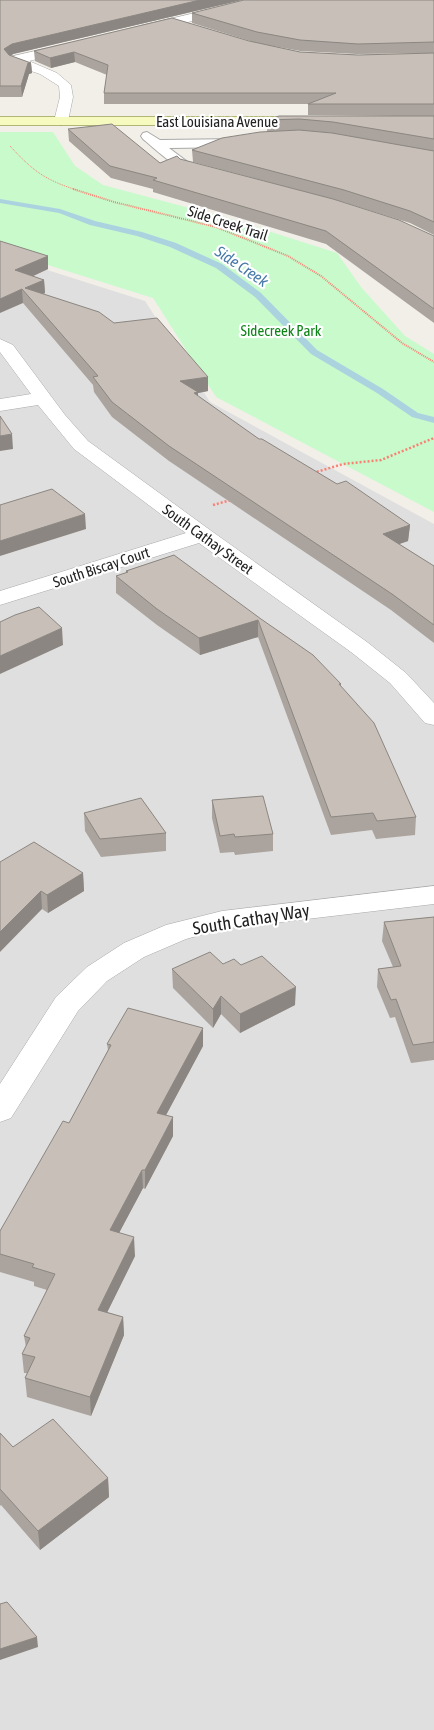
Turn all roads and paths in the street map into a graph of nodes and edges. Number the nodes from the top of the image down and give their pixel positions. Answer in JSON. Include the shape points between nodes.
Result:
{"nodes":[{"id":1,"x":264,"y":0,"type":"edge"},
{"id":2,"x":171,"y":22,"type":"junction"},
{"id":3,"x":134,"y":31,"type":"edge"},
{"id":4,"x":199,"y":31,"type":"edge"},
{"id":5,"x":79,"y":45,"type":"edge"},
{"id":6,"x":0,"y":56,"type":"edge"},
{"id":7,"x":14,"y":60,"type":"junction"},
{"id":8,"x":0,"y":121,"type":"edge"},
{"id":9,"x":61,"y":121,"type":"junction"},
{"id":10,"x":318,"y":121,"type":"edge"},
{"id":11,"x":251,"y":140,"type":"edge"},
{"id":12,"x":10,"y":146,"type":"dead end"},
{"id":13,"x":214,"y":174,"type":"edge"},
{"id":14,"x":0,"y":344,"type":"edge"},
{"id":15,"x":434,"y":362,"type":"edge"},
{"id":16,"x":43,"y":398,"type":"junction"},
{"id":17,"x":0,"y":405,"type":"edge"},
{"id":18,"x":434,"y":438,"type":"edge"},
{"id":19,"x":307,"y":476,"type":"edge"},
{"id":20,"x":234,"y":499,"type":"edge"},
{"id":21,"x":177,"y":517,"type":"junction"},
{"id":22,"x":202,"y":535,"type":"junction"},
{"id":23,"x":0,"y":598,"type":"edge"},
{"id":24,"x":434,"y":718,"type":"edge"},
{"id":25,"x":434,"y":896,"type":"edge"},
{"id":26,"x":0,"y":1110,"type":"edge"}],
"edges":[{"from":1,"to":2,"type":"street"},
{"from":2,"to":3,"type":"street"},
{"from":2,"to":4,"type":"street"},
{"from":5,"to":7,"type":"street"},
{"from":6,"to":7,"type":"street"},
{"from":7,"to":9,"type":"street","via":[[50,73],[65,85],[67,90]]},
{"from":8,"to":9,"type":"street","name":"East Louisiana Avenue"},
{"from":9,"to":10,"type":"street","name":"East Louisiana Avenue"},
{"from":11,"to":13,"type":"lane","via":[[230,144],[152,140],[185,166]]},
{"from":12,"to":15,"type":"path","name":"Side Creek Trail","via":[[29,167],[52,182],[114,202],[216,227],[288,256],[321,276],[402,343]]},
{"from":14,"to":16,"type":"street","name":"South Cathay Street"},
{"from":16,"to":17,"type":"street"},
{"from":16,"to":21,"type":"street","name":"South Cathay Street","via":[[81,446]]},
{"from":18,"to":19,"type":"path","via":[[381,460],[343,464]]},
{"from":20,"to":21,"type":"path"},
{"from":21,"to":22,"type":"street","name":"South Cathay Street"},
{"from":22,"to":23,"type":"street","name":"South Biscay Court"},
{"from":22,"to":24,"type":"street","name":"South Cathay Street","via":[[359,647],[398,678]]},
{"from":25,"to":26,"type":"street","name":"South Cathay Way","via":[[222,920],[176,932],[134,950],[98,974],[67,1004]]}]}
